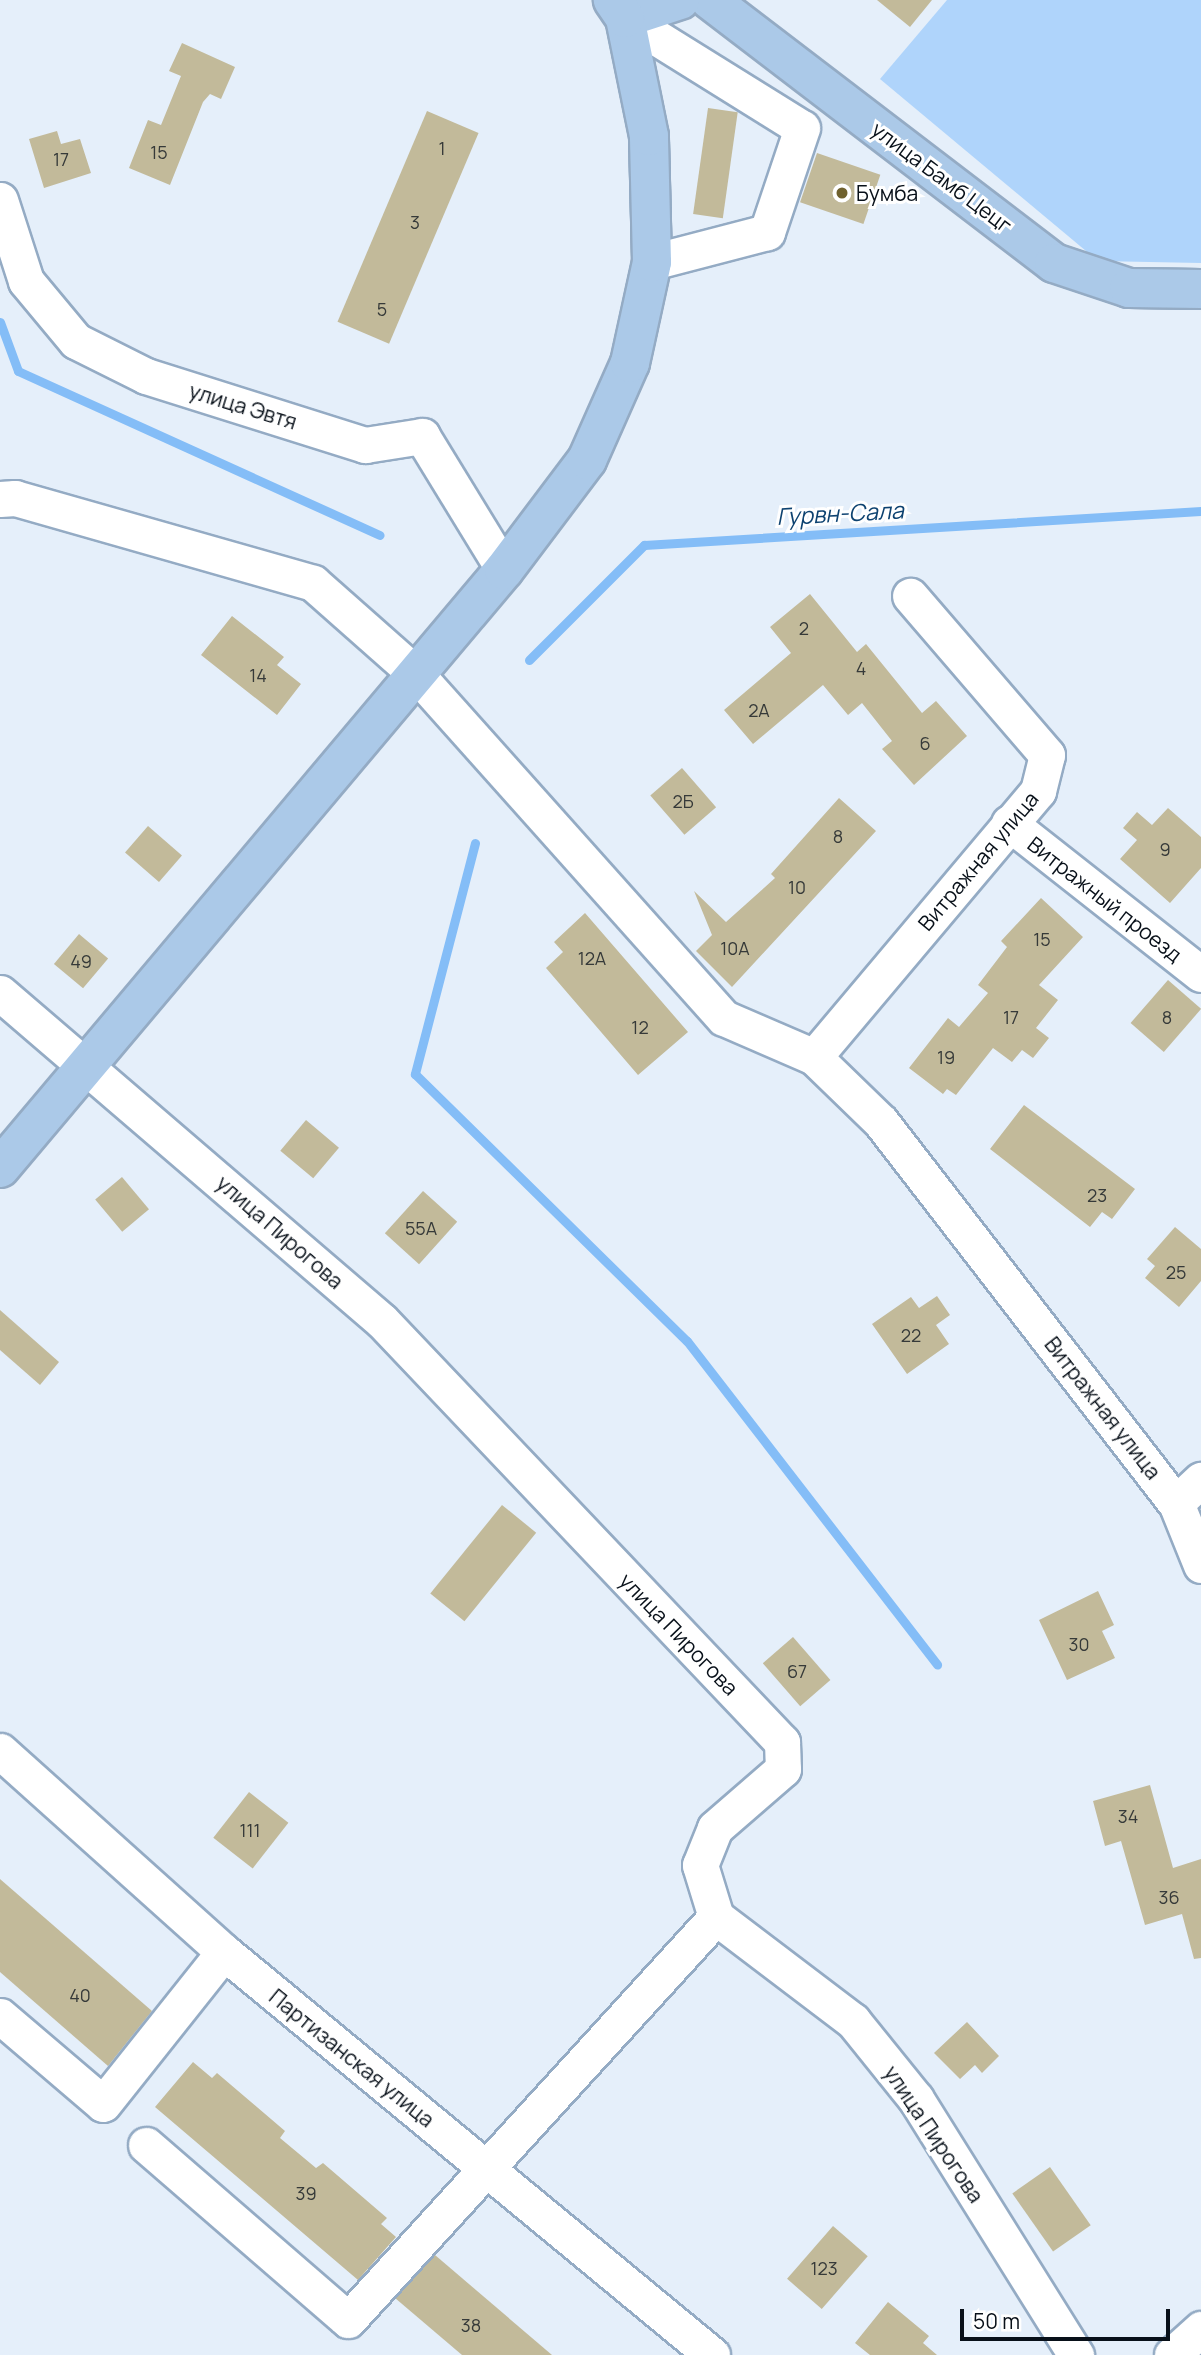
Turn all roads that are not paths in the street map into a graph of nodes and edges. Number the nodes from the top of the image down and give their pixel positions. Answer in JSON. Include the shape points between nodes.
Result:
{"nodes":[{"id":1,"x":680,"y":0,"type":"edge"},
{"id":2,"x":710,"y":0,"type":"edge"},
{"id":3,"x":619,"y":9,"type":"edge"},
{"id":4,"x":0,"y":200,"type":"edge"},
{"id":5,"x":652,"y":262,"type":"junction"},
{"id":6,"x":1201,"y":289,"type":"edge"},
{"id":7,"x":0,"y":499,"type":"edge"},
{"id":8,"x":504,"y":570,"type":"junction"},
{"id":9,"x":910,"y":596,"type":"dead end"},
{"id":10,"x":417,"y":675,"type":"junction"},
{"id":11,"x":1009,"y":823,"type":"junction"},
{"id":12,"x":1201,"y":974,"type":"edge"},
{"id":13,"x":0,"y":993,"type":"edge"},
{"id":14,"x":814,"y":1057,"type":"junction"},
{"id":15,"x":88,"y":1065,"type":"junction"},
{"id":16,"x":0,"y":1168,"type":"edge"},
{"id":17,"x":1189,"y":1491,"type":"edge"},
{"id":18,"x":1201,"y":1565,"type":"edge"},
{"id":19,"x":0,"y":1751,"type":"edge"},
{"id":20,"x":716,"y":1917,"type":"junction"},
{"id":21,"x":224,"y":1952,"type":"junction"},
{"id":22,"x":0,"y":2016,"type":"edge"},
{"id":23,"x":146,"y":2145,"type":"dead end"},
{"id":24,"x":485,"y":2167,"type":"junction"},
{"id":25,"x":1201,"y":2329,"type":"edge"},
{"id":26,"x":712,"y":2355,"type":"edge"},
{"id":27,"x":1076,"y":2355,"type":"edge"},
{"id":28,"x":1172,"y":2355,"type":"edge"}],
"edges":[{"from":1,"to":3,"type":"main road"},
{"from":2,"to":6,"type":"main road","name":"улица Бамб Цецг","via":[[1054,263],[1129,288]]},
{"from":3,"to":5,"type":"main road","via":[[649,136]]},
{"from":3,"to":5,"type":"street","via":[[802,128],[767,233]]},
{"from":4,"to":8,"type":"street","name":"улица Эвтя","via":[[26,281],[76,341],[146,376],[365,444],[422,436]]},
{"from":5,"to":8,"type":"main road","via":[[630,363],[587,460]]},
{"from":7,"to":10,"type":"street","name":"Витражная улица","via":[[15,498],[313,583]]},
{"from":8,"to":10,"type":"main road"},
{"from":9,"to":11,"type":"street","name":"Витражная улица","via":[[1047,755],[1038,791]]},
{"from":10,"to":14,"type":"street","name":"Витражная улица","via":[[724,1018]]},
{"from":10,"to":15,"type":"main road"},
{"from":11,"to":12,"type":"street","name":"Витражный проезд"},
{"from":11,"to":14,"type":"street","name":"Витражная улица"},
{"from":13,"to":15,"type":"street","name":"улица Пирогова"},
{"from":14,"to":17,"type":"street","name":"Витражная улица","via":[[881,1122]]},
{"from":15,"to":16,"type":"main road"},
{"from":15,"to":20,"type":"street","name":"улица Пирогова","via":[[382,1321],[782,1742],[783,1769],[715,1829],[700,1865]]},
{"from":17,"to":18,"type":"street","name":"Витражная улица"},
{"from":19,"to":21,"type":"street","name":"Партизанская улица"},
{"from":20,"to":24,"type":"street"},
{"from":20,"to":27,"type":"street","name":"улица Пирогова","via":[[853,2021],[916,2099]]},
{"from":21,"to":22,"type":"street","via":[[103,2104]]},
{"from":21,"to":24,"type":"street","name":"Партизанская улица"},
{"from":23,"to":24,"type":"street","via":[[348,2320]]},
{"from":24,"to":26,"type":"street","name":"Партизанская улица"},
{"from":25,"to":28,"type":"street"}]}
